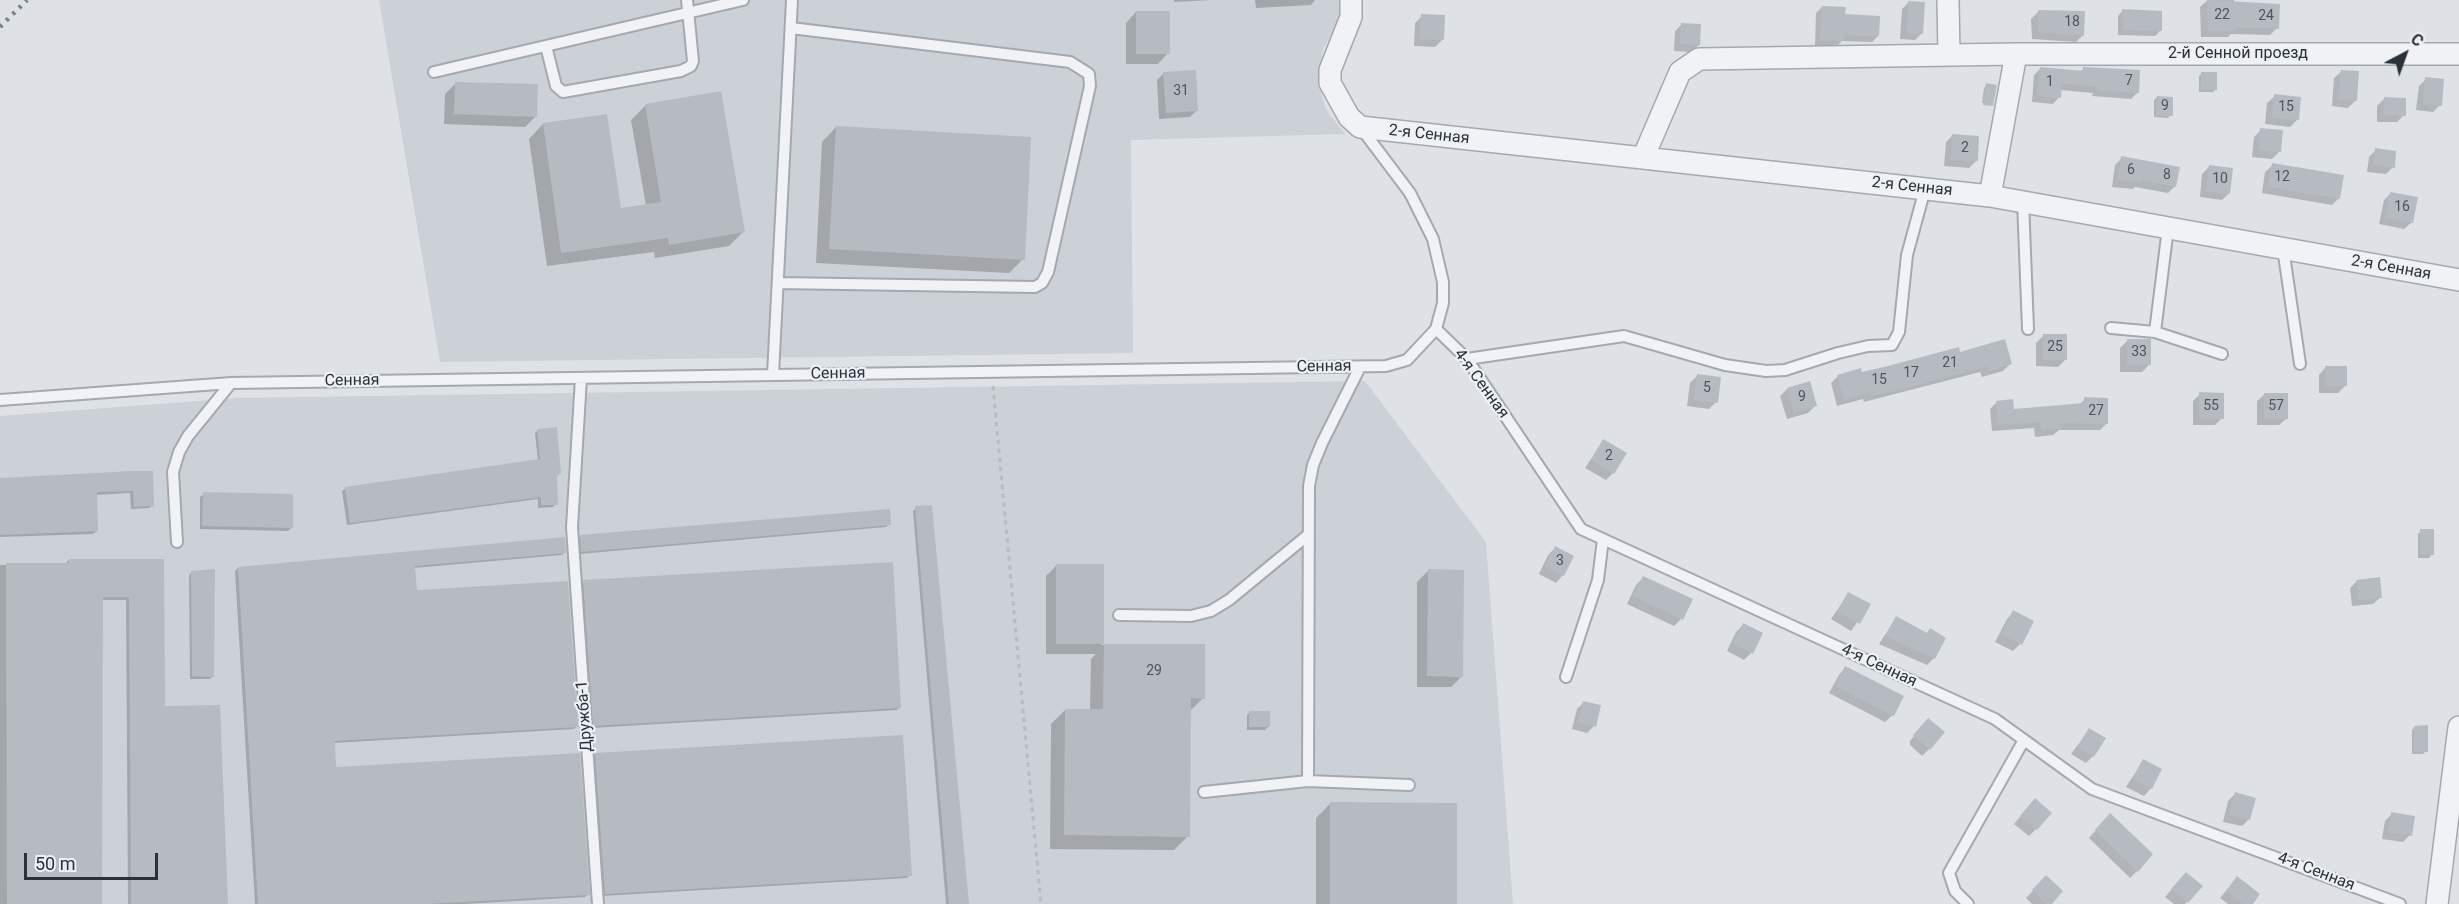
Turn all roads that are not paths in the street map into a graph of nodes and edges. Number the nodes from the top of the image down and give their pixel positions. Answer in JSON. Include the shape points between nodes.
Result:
{"nodes":[{"id":1,"x":687,"y":0,"type":"edge"},
{"id":2,"x":743,"y":0,"type":"edge"},
{"id":3,"x":792,"y":0,"type":"edge"},
{"id":4,"x":1351,"y":0,"type":"edge"},
{"id":5,"x":1948,"y":0,"type":"edge"},
{"id":6,"x":688,"y":13,"type":"junction"},
{"id":7,"x":791,"y":28,"type":"junction"},
{"id":8,"x":546,"y":46,"type":"junction"},
{"id":9,"x":2016,"y":54,"type":"junction"},
{"id":10,"x":2459,"y":54,"type":"edge"},
{"id":11,"x":1949,"y":55,"type":"junction"},
{"id":12,"x":434,"y":72,"type":"dead end"},
{"id":13,"x":1360,"y":127,"type":"junction"},
{"id":14,"x":1643,"y":158,"type":"junction"},
{"id":15,"x":1925,"y":189,"type":"junction"},
{"id":16,"x":1990,"y":196,"type":"junction"},
{"id":17,"x":2023,"y":201,"type":"junction"},
{"id":18,"x":2168,"y":228,"type":"junction"},
{"id":19,"x":2283,"y":248,"type":"junction"},
{"id":20,"x":2459,"y":280,"type":"edge"},
{"id":21,"x":778,"y":283,"type":"junction"},
{"id":22,"x":2111,"y":328,"type":"dead end"},
{"id":23,"x":1436,"y":329,"type":"junction"},
{"id":24,"x":2028,"y":329,"type":"dead end"},
{"id":25,"x":2155,"y":332,"type":"junction"},
{"id":26,"x":2222,"y":354,"type":"dead end"},
{"id":27,"x":1467,"y":360,"type":"junction"},
{"id":28,"x":2300,"y":364,"type":"dead end"},
{"id":29,"x":1360,"y":367,"type":"junction"},
{"id":30,"x":773,"y":375,"type":"junction"},
{"id":31,"x":581,"y":378,"type":"junction"},
{"id":32,"x":231,"y":383,"type":"junction"},
{"id":33,"x":0,"y":400,"type":"edge"},
{"id":34,"x":1308,"y":535,"type":"junction"},
{"id":35,"x":1603,"y":539,"type":"junction"},
{"id":36,"x":177,"y":542,"type":"dead end"},
{"id":37,"x":1119,"y":615,"type":"dead end"},
{"id":38,"x":1566,"y":677,"type":"dead end"},
{"id":39,"x":2459,"y":727,"type":"edge"},
{"id":40,"x":2024,"y":740,"type":"junction"},
{"id":41,"x":1308,"y":781,"type":"junction"},
{"id":42,"x":1409,"y":785,"type":"dead end"},
{"id":43,"x":1204,"y":792,"type":"dead end"},
{"id":44,"x":598,"y":904,"type":"edge"},
{"id":45,"x":1968,"y":904,"type":"edge"},
{"id":46,"x":2400,"y":904,"type":"edge"},
{"id":47,"x":2437,"y":904,"type":"edge"}],
"edges":[{"from":1,"to":6,"type":"lane"},
{"from":2,"to":6,"type":"lane"},
{"from":3,"to":7,"type":"lane"},
{"from":4,"to":13,"type":"street","via":[[1351,17],[1330,70],[1330,83],[1349,117]]},
{"from":5,"to":11,"type":"street"},
{"from":6,"to":8,"type":"lane"},
{"from":6,"to":8,"type":"lane","via":[[693,61],[681,71],[563,92],[556,86]]},
{"from":7,"to":21,"type":"lane"},
{"from":7,"to":21,"type":"lane","via":[[1070,62],[1089,74],[1090,86],[1048,272],[1042,283],[1035,287]]},
{"from":8,"to":12,"type":"lane"},
{"from":9,"to":10,"type":"street","name":"2-й Сенной проезд"},
{"from":9,"to":11,"type":"street","name":"2-й Сенной проезд"},
{"from":9,"to":16,"type":"street"},
{"from":11,"to":14,"type":"street","name":"2-й Сенной проезд","via":[[1710,57],[1691,62],[1680,72]]},
{"from":13,"to":14,"type":"street","name":"2-я Сенная"},
{"from":13,"to":23,"type":"lane","name":"Сенная","via":[[1410,193],[1434,239],[1443,282],[1443,303]]},
{"from":14,"to":15,"type":"street","name":"2-я Сенная"},
{"from":15,"to":16,"type":"street","name":"2-я Сенная"},
{"from":15,"to":27,"type":"lane","via":[[1907,255],[1899,332],[1892,345],[1838,352],[1785,370],[1766,371],[1725,365],[1624,336]]},
{"from":16,"to":17,"type":"street","name":"2-я Сенная"},
{"from":17,"to":18,"type":"street","name":"2-я Сенная"},
{"from":17,"to":24,"type":"lane"},
{"from":18,"to":19,"type":"street","name":"2-я Сенная"},
{"from":18,"to":25,"type":"lane"},
{"from":19,"to":20,"type":"street","name":"2-я Сенная"},
{"from":19,"to":28,"type":"lane"},
{"from":21,"to":30,"type":"lane"},
{"from":22,"to":25,"type":"lane"},
{"from":23,"to":27,"type":"lane","name":"4-я Сенная"},
{"from":23,"to":29,"type":"lane","name":"Сенная","via":[[1407,360]]},
{"from":25,"to":26,"type":"lane"},
{"from":27,"to":35,"type":"lane","name":"4-я Сенная","via":[[1581,528]]},
{"from":29,"to":30,"type":"lane","name":"Сенная"},
{"from":29,"to":34,"type":"lane","via":[[1313,465]]},
{"from":30,"to":31,"type":"lane","name":"Сенная"},
{"from":31,"to":32,"type":"lane","name":"Сенная"},
{"from":31,"to":44,"type":"lane","name":"Дружба-1","via":[[572,527]]},
{"from":32,"to":33,"type":"lane","name":"Сенная"},
{"from":32,"to":36,"type":"lane","via":[[179,452],[173,472]]},
{"from":34,"to":37,"type":"lane","via":[[1211,611],[1191,616]]},
{"from":34,"to":41,"type":"lane"},
{"from":35,"to":38,"type":"lane","via":[[1598,580]]},
{"from":35,"to":40,"type":"lane","name":"4-я Сенная","via":[[1995,719]]},
{"from":39,"to":47,"type":"street"},
{"from":40,"to":45,"type":"lane","via":[[1949,873],[1955,891]]},
{"from":40,"to":46,"type":"lane","name":"4-я Сенная","via":[[2092,789]]},
{"from":41,"to":42,"type":"lane"},
{"from":41,"to":43,"type":"lane"}]}
